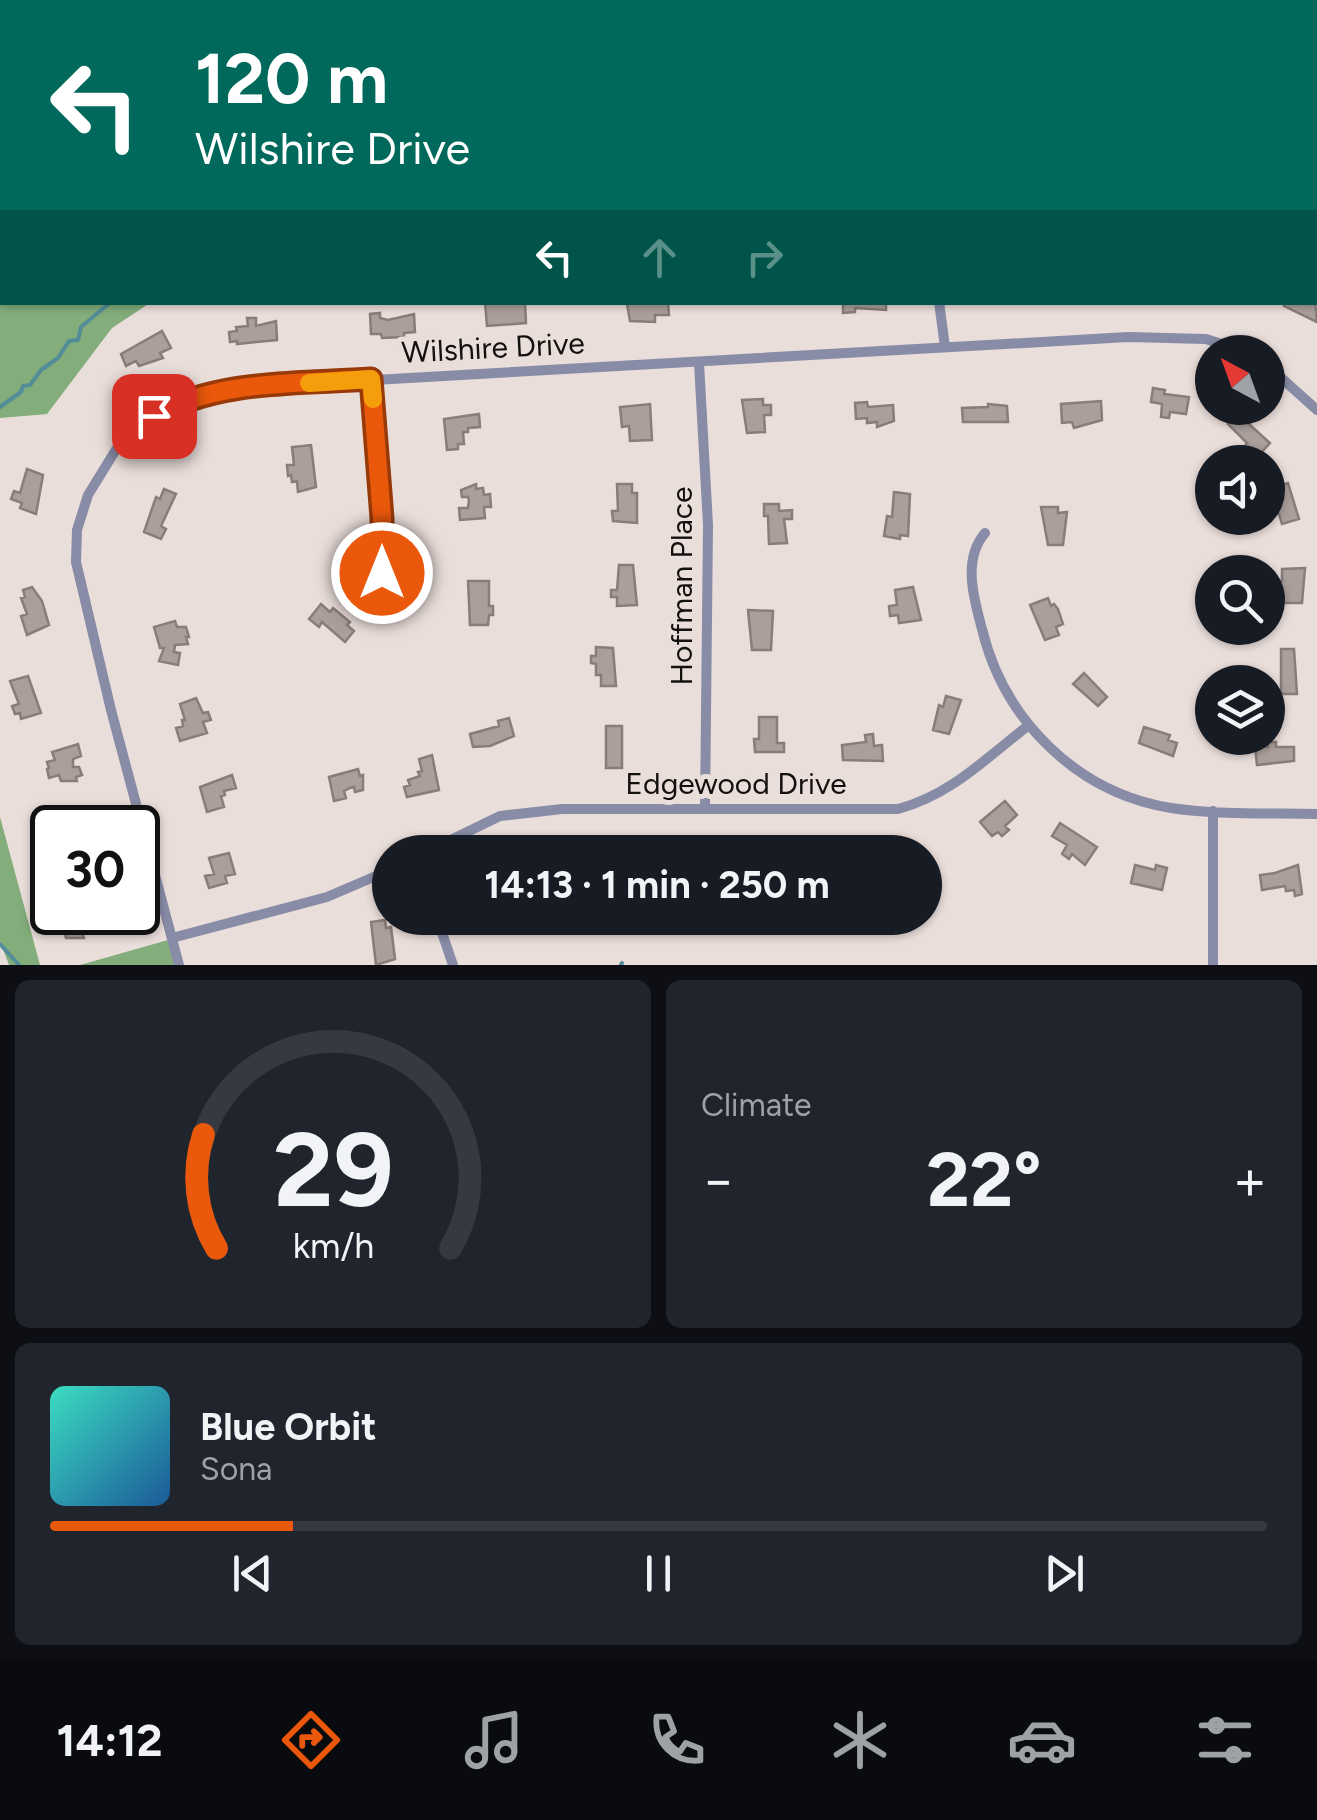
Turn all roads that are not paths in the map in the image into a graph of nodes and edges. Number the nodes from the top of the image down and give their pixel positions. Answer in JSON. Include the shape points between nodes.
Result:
{"nodes":[{"id":1,"x":939,"y":305,"type":"edge"},
{"id":2,"x":1195,"y":338,"type":"edge"},
{"id":3,"x":945,"y":347,"type":"junction"},
{"id":4,"x":699,"y":363,"type":"junction"},
{"id":5,"x":371,"y":379,"type":"junction"},
{"id":6,"x":1285,"y":381,"type":"edge"},
{"id":7,"x":1317,"y":410,"type":"edge"},
{"id":8,"x":984,"y":533,"type":"dead end"},
{"id":9,"x":382,"y":573,"type":"dead end"},
{"id":10,"x":1028,"y":725,"type":"junction"},
{"id":11,"x":705,"y":808,"type":"junction"},
{"id":12,"x":1213,"y":811,"type":"junction"},
{"id":13,"x":1317,"y":814,"type":"edge"},
{"id":14,"x":463,"y":835,"type":"edge"},
{"id":15,"x":372,"y":878,"type":"edge"},
{"id":16,"x":443,"y":935,"type":"edge"},
{"id":17,"x":172,"y":938,"type":"junction"},
{"id":18,"x":179,"y":965,"type":"edge"},
{"id":19,"x":453,"y":965,"type":"edge"},
{"id":20,"x":1213,"y":965,"type":"edge"}],
"edges":[{"from":1,"to":3,"type":"street"},
{"from":2,"to":3,"type":"street","name":"Wilshire Drive"},
{"from":3,"to":4,"type":"street","name":"Wilshire Drive"},
{"from":4,"to":5,"type":"street","name":"Wilshire Drive"},
{"from":4,"to":11,"type":"street","name":"Hoffman Place","via":[[708,525]]},
{"from":5,"to":9,"type":"street"},
{"from":5,"to":17,"type":"street","name":"Wilshire Drive","via":[[207,392],[177,403],[120,443],[80,514],[78,577]]},
{"from":6,"to":7,"type":"street"},
{"from":8,"to":10,"type":"street","via":[[974,550],[974,596],[988,656]]},
{"from":10,"to":11,"type":"street","name":"Edgewood Drive","via":[[946,790],[911,806]]},
{"from":10,"to":12,"type":"street","via":[[1097,784],[1142,801]]},
{"from":11,"to":14,"type":"street","name":"Edgewood Drive","via":[[514,812]]},
{"from":12,"to":13,"type":"street"},
{"from":12,"to":20,"type":"street"},
{"from":15,"to":17,"type":"street","via":[[327,897]]},
{"from":16,"to":19,"type":"street"},
{"from":17,"to":18,"type":"street","name":"Wilshire Drive"}]}
